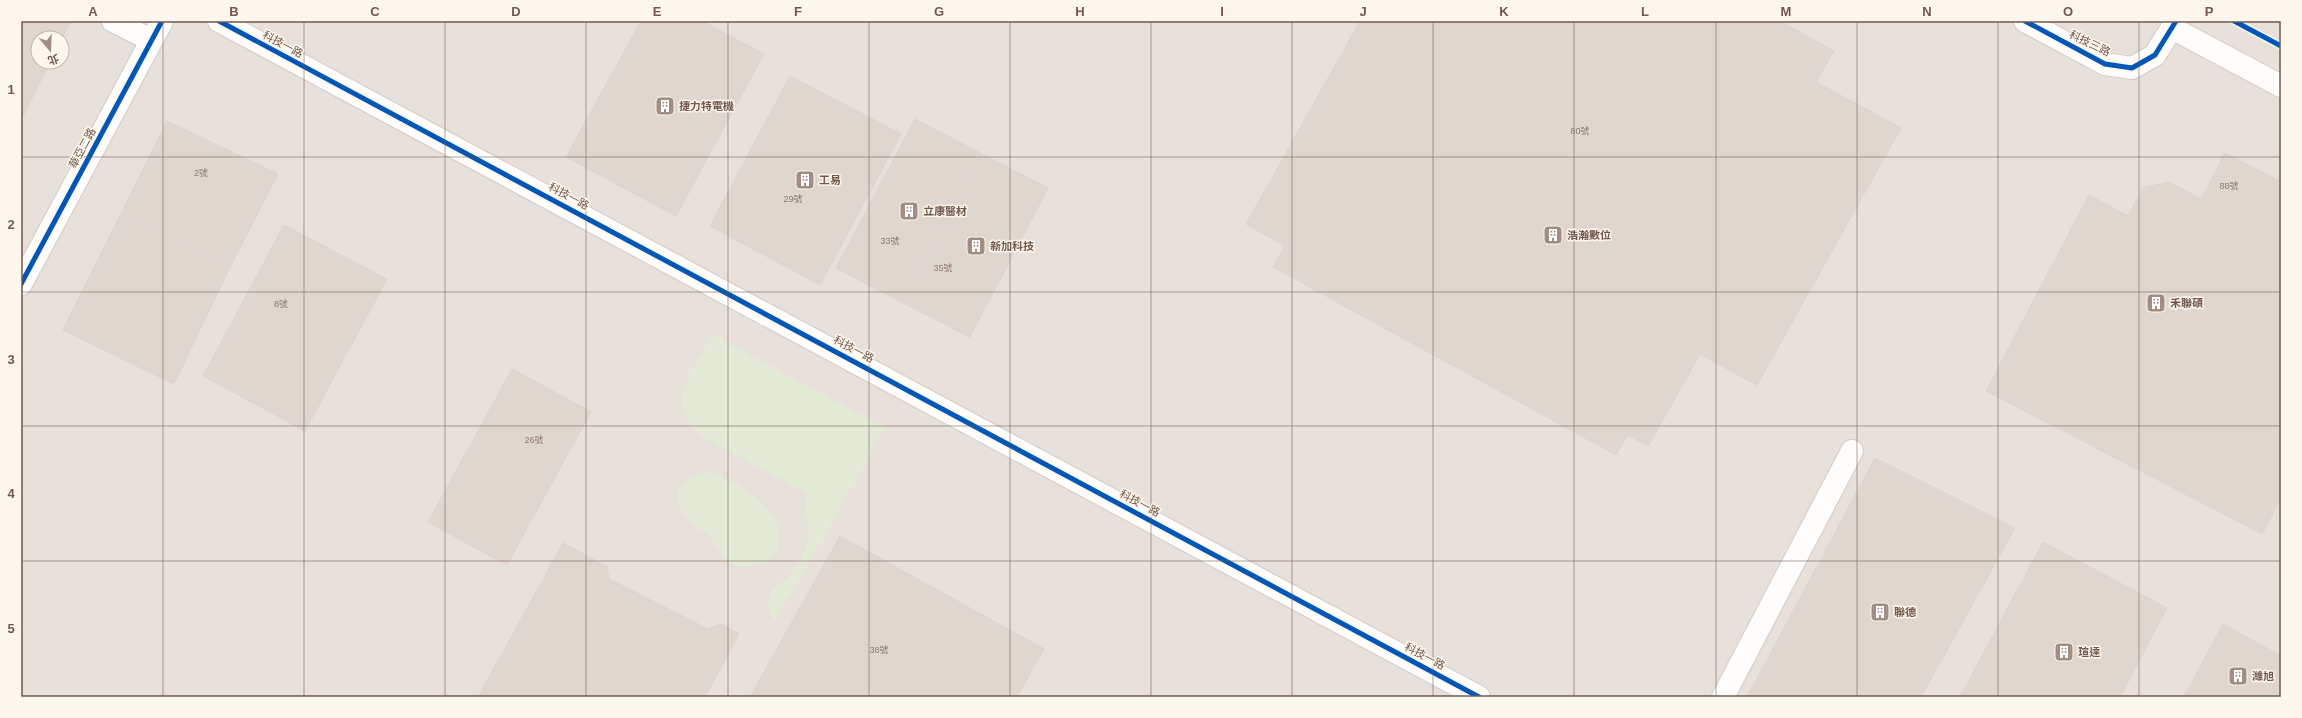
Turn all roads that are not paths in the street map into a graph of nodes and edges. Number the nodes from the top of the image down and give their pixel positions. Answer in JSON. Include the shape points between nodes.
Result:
{"nodes":[{"id":1,"x":113,"y":21,"type":"edge"},
{"id":2,"x":162,"y":21,"type":"edge"},
{"id":3,"x":219,"y":21,"type":"edge"},
{"id":4,"x":2025,"y":21,"type":"edge"},
{"id":5,"x":2174,"y":24,"type":"edge"},
{"id":6,"x":151,"y":40,"type":"junction"},
{"id":7,"x":2281,"y":86,"type":"edge"},
{"id":8,"x":21,"y":284,"type":"edge"},
{"id":9,"x":1852,"y":451,"type":"dead end"},
{"id":10,"x":1479,"y":697,"type":"edge"},
{"id":11,"x":1723,"y":697,"type":"edge"}],
"edges":[{"from":1,"to":6,"type":"street"},
{"from":2,"to":6,"type":"street","name":"華亞二路"},
{"from":3,"to":10,"type":"street","name":"科技一路"},
{"from":4,"to":5,"type":"street","name":"科技三路","via":[[2106,64],[2132,68],[2155,55]]},
{"from":5,"to":7,"type":"street"},
{"from":6,"to":8,"type":"street","name":"華亞二路"},
{"from":9,"to":11,"type":"street"}]}
